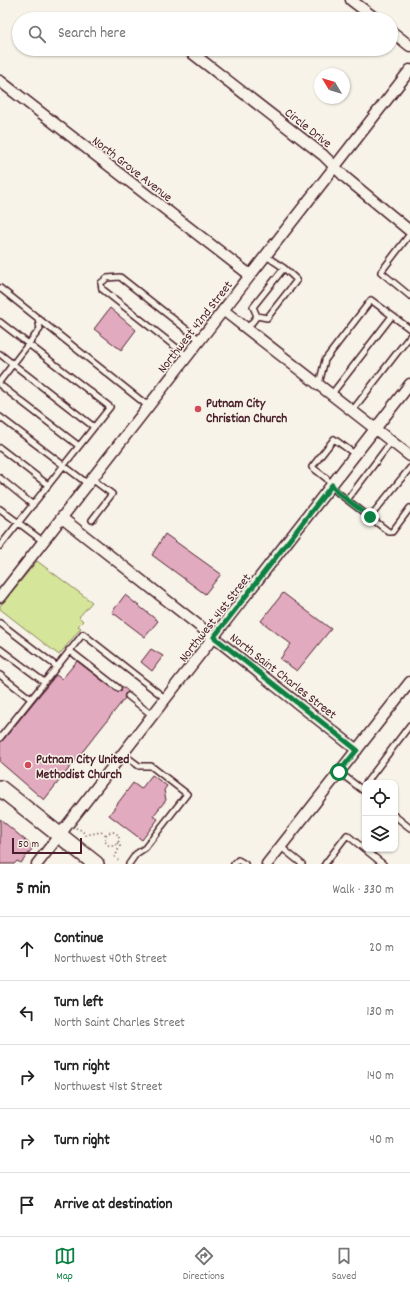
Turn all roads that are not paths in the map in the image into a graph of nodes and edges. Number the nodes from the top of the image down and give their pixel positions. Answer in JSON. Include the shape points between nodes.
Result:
{"nodes":[{"id":1,"x":351,"y":0,"type":"edge"},
{"id":2,"x":367,"y":12,"type":"edge"},
{"id":3,"x":398,"y":37,"type":"edge"},
{"id":4,"x":410,"y":46,"type":"edge"},
{"id":5,"x":196,"y":56,"type":"edge"},
{"id":6,"x":410,"y":70,"type":"edge"},
{"id":7,"x":0,"y":81,"type":"edge"},
{"id":8,"x":335,"y":166,"type":"junction"},
{"id":9,"x":410,"y":231,"type":"edge"},
{"id":10,"x":410,"y":234,"type":"edge"},
{"id":11,"x":266,"y":256,"type":"junction"},
{"id":12,"x":284,"y":268,"type":"junction"},
{"id":13,"x":250,"y":275,"type":"junction"},
{"id":14,"x":0,"y":288,"type":"edge"},
{"id":15,"x":410,"y":296,"type":"edge"},
{"id":16,"x":223,"y":310,"type":"junction"},
{"id":17,"x":257,"y":316,"type":"junction"},
{"id":18,"x":392,"y":316,"type":"junction"},
{"id":19,"x":38,"y":318,"type":"junction"},
{"id":20,"x":0,"y":322,"type":"edge"},
{"id":21,"x":247,"y":329,"type":"junction"},
{"id":22,"x":410,"y":330,"type":"edge"},
{"id":23,"x":410,"y":336,"type":"edge"},
{"id":24,"x":200,"y":340,"type":"junction"},
{"id":25,"x":29,"y":344,"type":"junction"},
{"id":26,"x":0,"y":354,"type":"edge"},
{"id":27,"x":187,"y":356,"type":"junction"},
{"id":28,"x":13,"y":364,"type":"junction"},
{"id":29,"x":0,"y":382,"type":"edge"},
{"id":30,"x":410,"y":384,"type":"edge"},
{"id":31,"x":0,"y":385,"type":"edge"},
{"id":32,"x":318,"y":385,"type":"junction"},
{"id":33,"x":331,"y":395,"type":"junction"},
{"id":34,"x":148,"y":406,"type":"junction"},
{"id":35,"x":352,"y":411,"type":"junction"},
{"id":36,"x":0,"y":417,"type":"edge"},
{"id":37,"x":94,"y":427,"type":"junction"},
{"id":38,"x":375,"y":429,"type":"junction"},
{"id":39,"x":391,"y":442,"type":"junction"},
{"id":40,"x":79,"y":446,"type":"junction"},
{"id":41,"x":0,"y":448,"type":"edge"},
{"id":42,"x":356,"y":455,"type":"junction"},
{"id":43,"x":410,"y":456,"type":"edge"},
{"id":44,"x":64,"y":465,"type":"junction"},
{"id":45,"x":410,"y":468,"type":"edge"},
{"id":46,"x":0,"y":478,"type":"edge"},
{"id":47,"x":90,"y":481,"type":"junction"},
{"id":48,"x":48,"y":485,"type":"junction"},
{"id":49,"x":332,"y":485,"type":"junction"},
{"id":50,"x":347,"y":500,"type":"junction"},
{"id":51,"x":33,"y":504,"type":"junction"},
{"id":52,"x":410,"y":508,"type":"edge"},
{"id":53,"x":0,"y":509,"type":"edge"},
{"id":54,"x":370,"y":517,"type":"junction"},
{"id":55,"x":62,"y":518,"type":"junction"},
{"id":56,"x":92,"y":520,"type":"dead end"},
{"id":57,"x":18,"y":523,"type":"junction"},
{"id":58,"x":1,"y":542,"type":"edge"},
{"id":59,"x":44,"y":542,"type":"junction"},
{"id":60,"x":0,"y":597,"type":"edge"},
{"id":61,"x":0,"y":623,"type":"edge"},
{"id":62,"x":214,"y":637,"type":"junction"},
{"id":63,"x":0,"y":649,"type":"edge"},
{"id":64,"x":69,"y":650,"type":"junction"},
{"id":65,"x":56,"y":666,"type":"junction"},
{"id":66,"x":0,"y":675,"type":"edge"},
{"id":67,"x":44,"y":682,"type":"junction"},
{"id":68,"x":410,"y":682,"type":"edge"},
{"id":69,"x":118,"y":688,"type":"dead end"},
{"id":70,"x":128,"y":696,"type":"dead end"},
{"id":71,"x":31,"y":699,"type":"junction"},
{"id":72,"x":166,"y":699,"type":"junction"},
{"id":73,"x":153,"y":716,"type":"junction"},
{"id":74,"x":410,"y":725,"type":"edge"},
{"id":75,"x":0,"y":738,"type":"edge"},
{"id":76,"x":357,"y":750,"type":"junction"},
{"id":77,"x":123,"y":754,"type":"junction"},
{"id":78,"x":339,"y":772,"type":"junction"},
{"id":79,"x":367,"y":780,"type":"edge"},
{"id":80,"x":362,"y":790,"type":"edge"},
{"id":81,"x":3,"y":793,"type":"edge"},
{"id":82,"x":398,"y":818,"type":"edge"},
{"id":83,"x":410,"y":828,"type":"edge"},
{"id":84,"x":60,"y":836,"type":"junction"},
{"id":85,"x":281,"y":846,"type":"junction"},
{"id":86,"x":94,"y":863,"type":"edge"},
{"id":87,"x":38,"y":864,"type":"edge"},
{"id":88,"x":129,"y":864,"type":"edge"},
{"id":89,"x":234,"y":864,"type":"edge"},
{"id":90,"x":246,"y":864,"type":"edge"},
{"id":91,"x":267,"y":864,"type":"edge"},
{"id":92,"x":302,"y":864,"type":"edge"},
{"id":93,"x":326,"y":864,"type":"edge"},
{"id":94,"x":383,"y":864,"type":"edge"}],
"edges":[{"from":1,"to":2,"type":"street"},
{"from":3,"to":4,"type":"street"},
{"from":5,"to":8,"type":"street","name":"Circle Drive"},
{"from":6,"to":8,"type":"street","name":"Northwest 42nd Street"},
{"from":7,"to":13,"type":"street","name":"North Grove Avenue"},
{"from":8,"to":9,"type":"street","name":"Circle Drive"},
{"from":8,"to":11,"type":"street","name":"Northwest 42nd Street"},
{"from":10,"to":15,"type":"lane","via":[[381,272]]},
{"from":11,"to":12,"type":"lane"},
{"from":11,"to":13,"type":"street","name":"Northwest 42nd Street"},
{"from":12,"to":17,"type":"lane","via":[[253,308]]},
{"from":12,"to":17,"type":"lane","via":[[297,280],[267,318]]},
{"from":13,"to":16,"type":"street","name":"Northwest 42nd Street"},
{"from":14,"to":19,"type":"lane"},
{"from":16,"to":21,"type":"street"},
{"from":16,"to":24,"type":"street","name":"Northwest 42nd Street"},
{"from":17,"to":21,"type":"lane"},
{"from":18,"to":22,"type":"lane"},
{"from":18,"to":32,"type":"lane","via":[[370,300],[325,360]]},
{"from":18,"to":33,"type":"lane"},
{"from":19,"to":25,"type":"lane","via":[[40,329]]},
{"from":19,"to":34,"type":"lane"},
{"from":20,"to":25,"type":"lane"},
{"from":21,"to":32,"type":"street"},
{"from":23,"to":35,"type":"lane"},
{"from":24,"to":27,"type":"street","name":"Northwest 42nd Street"},
{"from":24,"to":27,"type":"lane","via":[[120,277],[108,278],[101,283],[102,289]]},
{"from":25,"to":28,"type":"lane"},
{"from":25,"to":37,"type":"lane","via":[[110,407]]},
{"from":26,"to":28,"type":"lane"},
{"from":27,"to":34,"type":"street","name":"Northwest 42nd Street"},
{"from":28,"to":29,"type":"lane"},
{"from":28,"to":37,"type":"lane"},
{"from":30,"to":38,"type":"street","name":"Northwest 41st Street"},
{"from":31,"to":40,"type":"lane"},
{"from":32,"to":33,"type":"street"},
{"from":33,"to":35,"type":"street"},
{"from":34,"to":47,"type":"street","name":"Northwest 42nd Street"},
{"from":35,"to":38,"type":"street"},
{"from":36,"to":44,"type":"lane"},
{"from":37,"to":40,"type":"lane"},
{"from":38,"to":39,"type":"street"},
{"from":38,"to":42,"type":"street","name":"Northwest 41st Street"},
{"from":39,"to":43,"type":"street"},
{"from":39,"to":50,"type":"lane"},
{"from":40,"to":44,"type":"lane"},
{"from":41,"to":48,"type":"lane"},
{"from":42,"to":49,"type":"street","name":"Northwest 41st Street"},
{"from":42,"to":49,"type":"lane","via":[[334,439],[312,466]]},
{"from":44,"to":47,"type":"lane"},
{"from":44,"to":48,"type":"lane"},
{"from":45,"to":54,"type":"lane"},
{"from":46,"to":51,"type":"lane"},
{"from":47,"to":55,"type":"street","name":"Northwest 42nd Street"},
{"from":47,"to":56,"type":"lane","via":[[112,494]]},
{"from":48,"to":51,"type":"lane"},
{"from":49,"to":50,"type":"lane"},
{"from":49,"to":62,"type":"street","name":"Northwest 41st Street"},
{"from":50,"to":54,"type":"lane"},
{"from":51,"to":57,"type":"lane"},
{"from":52,"to":54,"type":"lane","via":[[392,532]]},
{"from":53,"to":57,"type":"lane"},
{"from":55,"to":59,"type":"street","name":"Northwest 42nd Street"},
{"from":55,"to":62,"type":"street","name":"North Saint Charles Street"},
{"from":57,"to":58,"type":"lane"},
{"from":57,"to":59,"type":"lane"},
{"from":59,"to":60,"type":"street","name":"Northwest 42nd Street"},
{"from":61,"to":65,"type":"lane"},
{"from":62,"to":72,"type":"street","name":"Northwest 41st Street"},
{"from":62,"to":76,"type":"street","name":"North Saint Charles Street"},
{"from":63,"to":67,"type":"lane"},
{"from":64,"to":65,"type":"lane"},
{"from":64,"to":69,"type":"lane"},
{"from":64,"to":72,"type":"lane","via":[[83,634]]},
{"from":65,"to":67,"type":"lane"},
{"from":66,"to":71,"type":"lane"},
{"from":67,"to":71,"type":"lane"},
{"from":68,"to":76,"type":"street"},
{"from":70,"to":73,"type":"lane"},
{"from":71,"to":75,"type":"lane"},
{"from":72,"to":73,"type":"street","name":"Northwest 41st Street"},
{"from":73,"to":77,"type":"street","name":"Northwest 41st Street"},
{"from":74,"to":79,"type":"lane"},
{"from":76,"to":78,"type":"street"},
{"from":77,"to":84,"type":"street","name":"Northwest 41st Street"},
{"from":77,"to":88,"type":"lane","via":[[139,766],[151,766],[187,794],[145,848],[136,854]]},
{"from":78,"to":80,"type":"lane"},
{"from":78,"to":85,"type":"street"},
{"from":81,"to":84,"type":"main road"},
{"from":82,"to":83,"type":"lane"},
{"from":84,"to":86,"type":"main road"},
{"from":84,"to":87,"type":"street","name":"Northwest 41st Street"},
{"from":85,"to":91,"type":"street"},
{"from":85,"to":92,"type":"lane"},
{"from":89,"to":90,"type":"lane","via":[[238,860]]},
{"from":93,"to":94,"type":"lane","via":[[347,836]]}]}
